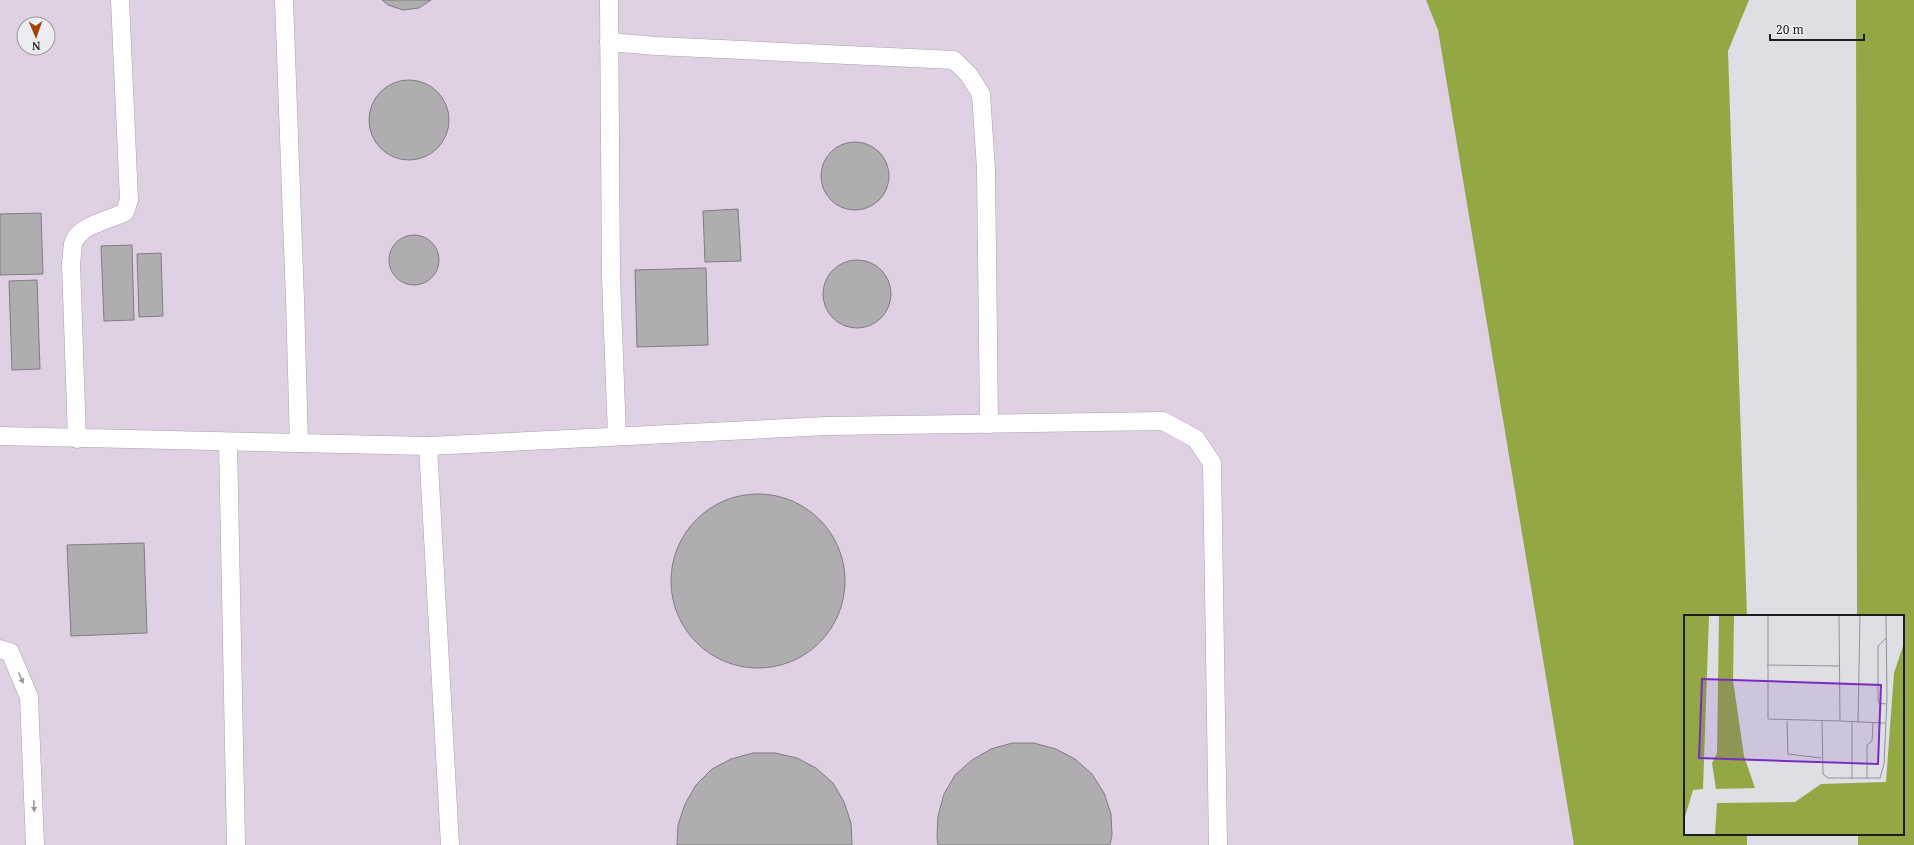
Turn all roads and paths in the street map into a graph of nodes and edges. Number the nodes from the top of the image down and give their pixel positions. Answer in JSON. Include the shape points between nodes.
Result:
{"nodes":[{"id":1,"x":120,"y":0,"type":"edge"},
{"id":2,"x":284,"y":0,"type":"edge"},
{"id":3,"x":609,"y":0,"type":"edge"},
{"id":4,"x":609,"y":42,"type":"junction"},
{"id":5,"x":989,"y":424,"type":"junction"},
{"id":6,"x":0,"y":436,"type":"edge"},
{"id":7,"x":617,"y":436,"type":"junction"},
{"id":8,"x":77,"y":439,"type":"junction"},
{"id":9,"x":228,"y":442,"type":"junction"},
{"id":10,"x":299,"y":443,"type":"junction"},
{"id":11,"x":428,"y":446,"type":"junction"},
{"id":12,"x":0,"y":649,"type":"edge"},
{"id":13,"x":35,"y":845,"type":"edge"},
{"id":14,"x":236,"y":845,"type":"edge"},
{"id":15,"x":450,"y":845,"type":"edge"},
{"id":16,"x":1218,"y":845,"type":"edge"}],
"edges":[{"from":1,"to":8,"type":"lane","via":[[129,200],[125,212],[84,229],[74,243],[71,263]]},
{"from":2,"to":10,"type":"lane"},
{"from":3,"to":4,"type":"lane"},
{"from":4,"to":5,"type":"lane","via":[[954,60],[969,75],[981,94],[986,169]]},
{"from":4,"to":7,"type":"lane","via":[[611,278]]},
{"from":5,"to":7,"type":"lane","via":[[827,426]]},
{"from":5,"to":16,"type":"lane","via":[[1163,421],[1196,440],[1212,463]]},
{"from":6,"to":8,"type":"lane"},
{"from":7,"to":11,"type":"lane"},
{"from":8,"to":9,"type":"lane"},
{"from":9,"to":10,"type":"lane"},
{"from":9,"to":14,"type":"lane"},
{"from":10,"to":11,"type":"lane"},
{"from":11,"to":15,"type":"lane"},
{"from":12,"to":13,"type":"lane","one_way":true,"via":[[10,652],[29,697]]}]}
